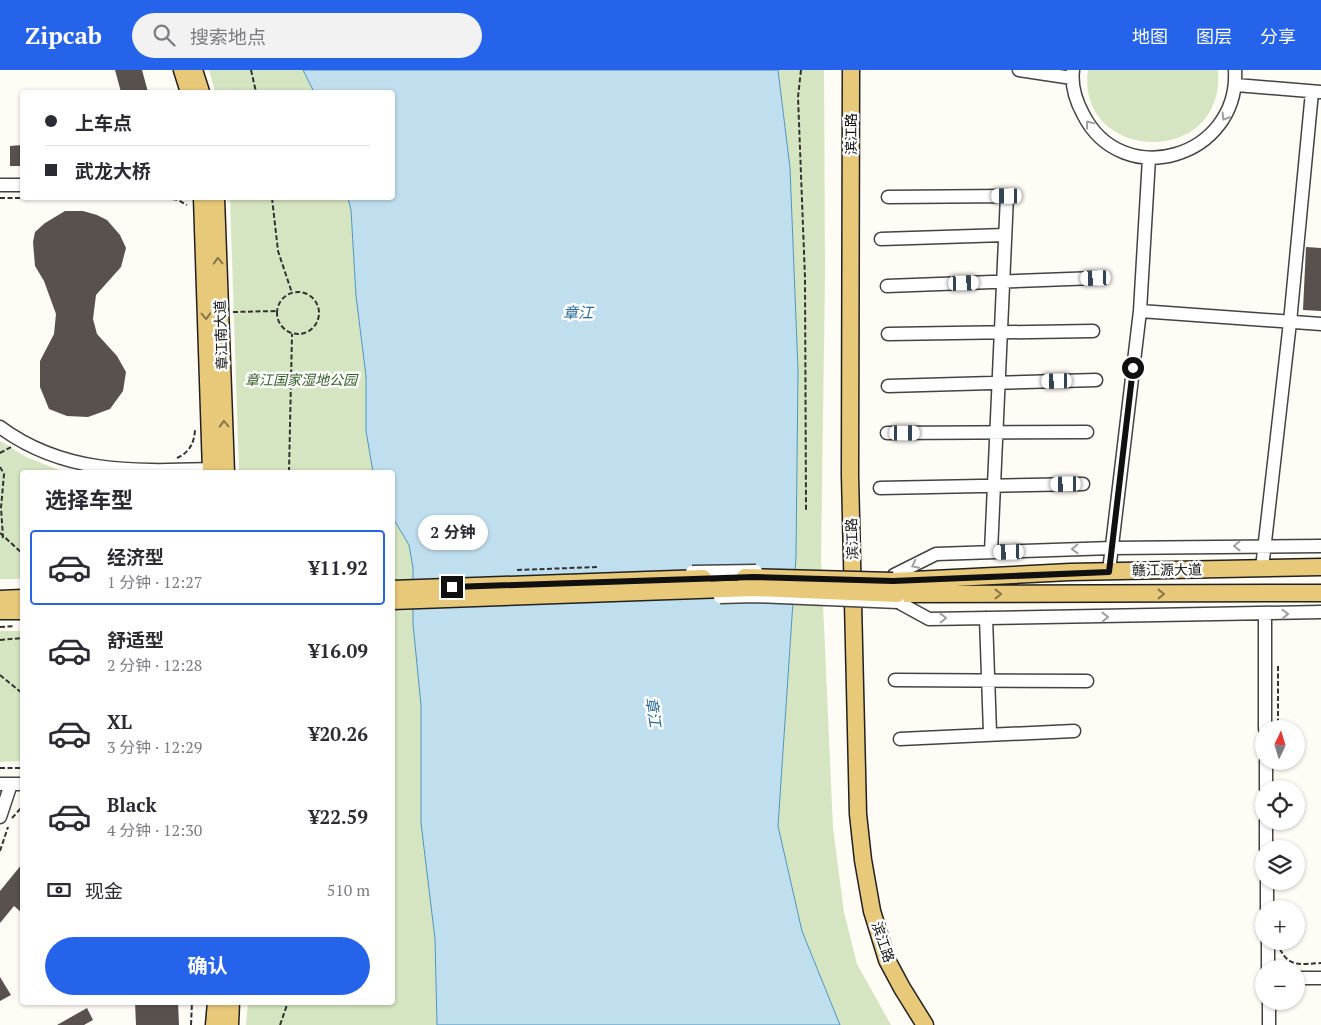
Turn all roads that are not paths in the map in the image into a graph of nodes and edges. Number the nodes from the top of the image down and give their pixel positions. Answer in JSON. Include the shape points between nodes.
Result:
{"nodes":[{"id":1,"x":182,"y":70,"type":"edge"},
{"id":2,"x":194,"y":70,"type":"edge"},
{"id":3,"x":840,"y":70,"type":"edge"},
{"id":4,"x":851,"y":70,"type":"edge"},
{"id":5,"x":1019,"y":70,"type":"edge"},
{"id":6,"x":1235,"y":70,"type":"edge"},
{"id":7,"x":1073,"y":74,"type":"edge"},
{"id":8,"x":1236,"y":85,"type":"junction"},
{"id":9,"x":188,"y":90,"type":"edge"},
{"id":10,"x":201,"y":90,"type":"edge"},
{"id":11,"x":1317,"y":92,"type":"edge"},
{"id":12,"x":1149,"y":158,"type":"junction"},
{"id":13,"x":0,"y":185,"type":"edge"},
{"id":14,"x":20,"y":185,"type":"edge"},
{"id":15,"x":888,"y":197,"type":"dead end"},
{"id":16,"x":216,"y":200,"type":"edge"},
{"id":17,"x":197,"y":204,"type":"edge"},
{"id":18,"x":1005,"y":235,"type":"junction"},
{"id":19,"x":881,"y":239,"type":"dead end"},
{"id":20,"x":1096,"y":278,"type":"dead end"},
{"id":21,"x":1003,"y":281,"type":"junction"},
{"id":22,"x":887,"y":286,"type":"dead end"},
{"id":23,"x":1140,"y":311,"type":"junction"},
{"id":24,"x":1290,"y":322,"type":"junction"},
{"id":25,"x":1321,"y":324,"type":"edge"},
{"id":26,"x":1093,"y":330,"type":"dead end"},
{"id":27,"x":1001,"y":332,"type":"junction"},
{"id":28,"x":888,"y":334,"type":"dead end"},
{"id":29,"x":1096,"y":380,"type":"dead end"},
{"id":30,"x":999,"y":383,"type":"junction"},
{"id":31,"x":888,"y":386,"type":"dead end"},
{"id":32,"x":0,"y":427,"type":"edge"},
{"id":33,"x":1087,"y":432,"type":"dead end"},
{"id":34,"x":887,"y":433,"type":"dead end"},
{"id":35,"x":997,"y":433,"type":"junction"},
{"id":36,"x":140,"y":470,"type":"edge"},
{"id":37,"x":218,"y":470,"type":"edge"},
{"id":38,"x":218,"y":470,"type":"edge"},
{"id":39,"x":1083,"y":484,"type":"dead end"},
{"id":40,"x":994,"y":486,"type":"junction"},
{"id":41,"x":880,"y":488,"type":"dead end"},
{"id":42,"x":1265,"y":545,"type":"junction"},
{"id":43,"x":1321,"y":546,"type":"edge"},
{"id":44,"x":1112,"y":548,"type":"junction"},
{"id":45,"x":991,"y":552,"type":"junction"},
{"id":46,"x":1321,"y":567,"type":"edge"},
{"id":47,"x":1262,"y":568,"type":"junction"},
{"id":48,"x":1109,"y":572,"type":"junction"},
{"id":49,"x":395,"y":582,"type":"edge"},
{"id":50,"x":895,"y":588,"type":"junction"},
{"id":51,"x":395,"y":589,"type":"edge"},
{"id":52,"x":0,"y":591,"type":"edge"},
{"id":53,"x":20,"y":591,"type":"edge"},
{"id":54,"x":1321,"y":593,"type":"edge"},
{"id":55,"x":0,"y":598,"type":"edge"},
{"id":56,"x":20,"y":598,"type":"edge"},
{"id":57,"x":395,"y":601,"type":"edge"},
{"id":58,"x":395,"y":606,"type":"edge"},
{"id":59,"x":0,"y":611,"type":"edge"},
{"id":60,"x":20,"y":611,"type":"edge"},
{"id":61,"x":1321,"y":612,"type":"edge"},
{"id":62,"x":1265,"y":614,"type":"junction"},
{"id":63,"x":0,"y":618,"type":"edge"},
{"id":64,"x":20,"y":618,"type":"edge"},
{"id":65,"x":986,"y":618,"type":"junction"},
{"id":66,"x":895,"y":680,"type":"dead end"},
{"id":67,"x":989,"y":680,"type":"junction"},
{"id":68,"x":1087,"y":681,"type":"dead end"},
{"id":69,"x":1266,"y":720,"type":"edge"},
{"id":70,"x":1074,"y":730,"type":"dead end"},
{"id":71,"x":990,"y":733,"type":"junction"},
{"id":72,"x":900,"y":739,"type":"dead end"},
{"id":73,"x":11,"y":784,"type":"edge"},
{"id":74,"x":0,"y":817,"type":"edge"},
{"id":75,"x":1305,"y":978,"type":"edge"},
{"id":76,"x":1321,"y":978,"type":"edge"},
{"id":77,"x":216,"y":1005,"type":"edge"},
{"id":78,"x":231,"y":1005,"type":"edge"},
{"id":79,"x":1269,"y":1010,"type":"edge"},
{"id":80,"x":214,"y":1025,"type":"edge"},
{"id":81,"x":230,"y":1025,"type":"edge"},
{"id":82,"x":913,"y":1025,"type":"edge"},
{"id":83,"x":926,"y":1025,"type":"edge"},
{"id":84,"x":1269,"y":1025,"type":"edge"}],
"edges":[{"from":1,"to":9,"type":"main road"},
{"from":2,"to":10,"type":"main road"},
{"from":3,"to":82,"type":"main road","name":"滨江路","via":[[840,468],[846,763],[852,862],[862,913],[878,965]]},
{"from":4,"to":83,"type":"main road","name":"滨江路","via":[[850,475],[858,814],[872,911],[887,960]]},
{"from":5,"to":7,"type":"street"},
{"from":6,"to":8,"type":"street"},
{"from":12,"to":7,"type":"street","one_way":true,"via":[[1125,153],[1104,141],[1087,124],[1076,102]]},
{"from":8,"to":11,"type":"street"},
{"from":8,"to":12,"type":"street","one_way":true,"via":[[1230,109],[1216,130],[1197,146],[1174,156]]},
{"from":11,"to":24,"type":"street"},
{"from":12,"to":23,"type":"street"},
{"from":13,"to":14,"type":"street"},
{"from":15,"to":18,"type":"street","via":[[1007,196]]},
{"from":37,"to":16,"type":"main road","name":"章江南大道","one_way":true},
{"from":17,"to":38,"type":"main road","name":"章江南大道","one_way":true},
{"from":18,"to":19,"type":"street"},
{"from":18,"to":21,"type":"street"},
{"from":20,"to":21,"type":"street"},
{"from":21,"to":22,"type":"street"},
{"from":21,"to":27,"type":"street"},
{"from":23,"to":24,"type":"street"},
{"from":23,"to":44,"type":"street"},
{"from":24,"to":25,"type":"street"},
{"from":24,"to":42,"type":"street"},
{"from":26,"to":27,"type":"street"},
{"from":27,"to":28,"type":"street"},
{"from":27,"to":30,"type":"street"},
{"from":29,"to":30,"type":"street"},
{"from":30,"to":31,"type":"street"},
{"from":30,"to":35,"type":"street"},
{"from":32,"to":36,"type":"street","via":[[17,439],[63,460]]},
{"from":33,"to":35,"type":"street"},
{"from":34,"to":35,"type":"street"},
{"from":35,"to":40,"type":"street"},
{"from":39,"to":40,"type":"street"},
{"from":40,"to":41,"type":"street"},
{"from":40,"to":45,"type":"street"},
{"from":42,"to":43,"type":"street"},
{"from":42,"to":44,"type":"street","one_way":true},
{"from":42,"to":47,"type":"street"},
{"from":44,"to":45,"type":"street","one_way":true},
{"from":44,"to":48,"type":"street"},
{"from":45,"to":50,"type":"street","one_way":true,"via":[[936,554]]},
{"from":46,"to":47,"type":"main road","name":"赣江源大道"},
{"from":47,"to":48,"type":"main road","name":"赣江源大道"},
{"from":48,"to":50,"type":"main road","name":"赣江源大道"},
{"from":49,"to":50,"type":"street","bridge":true,"via":[[751,570]]},
{"from":50,"to":51,"type":"main road","bridge":true,"via":[[753,577]]},
{"from":50,"to":54,"type":"main road","name":"赣江源大道","one_way":true},
{"from":50,"to":57,"type":"main road","bridge":true,"via":[[754,588]]},
{"from":50,"to":58,"type":"street","bridge":true,"via":[[755,596]]},
{"from":50,"to":65,"type":"street","one_way":true,"via":[[929,619]]},
{"from":52,"to":53,"type":"street"},
{"from":55,"to":56,"type":"main road"},
{"from":59,"to":60,"type":"main road"},
{"from":62,"to":61,"type":"street","one_way":true},
{"from":65,"to":62,"type":"street","one_way":true},
{"from":62,"to":69,"type":"street"},
{"from":63,"to":64,"type":"street"},
{"from":65,"to":67,"type":"street"},
{"from":66,"to":67,"type":"street"},
{"from":67,"to":68,"type":"street"},
{"from":67,"to":71,"type":"street"},
{"from":70,"to":71,"type":"street"},
{"from":71,"to":72,"type":"street"},
{"from":73,"to":74,"type":"street"},
{"from":75,"to":76,"type":"street"},
{"from":77,"to":80,"type":"main road"},
{"from":78,"to":81,"type":"main road"},
{"from":79,"to":84,"type":"street"}]}
